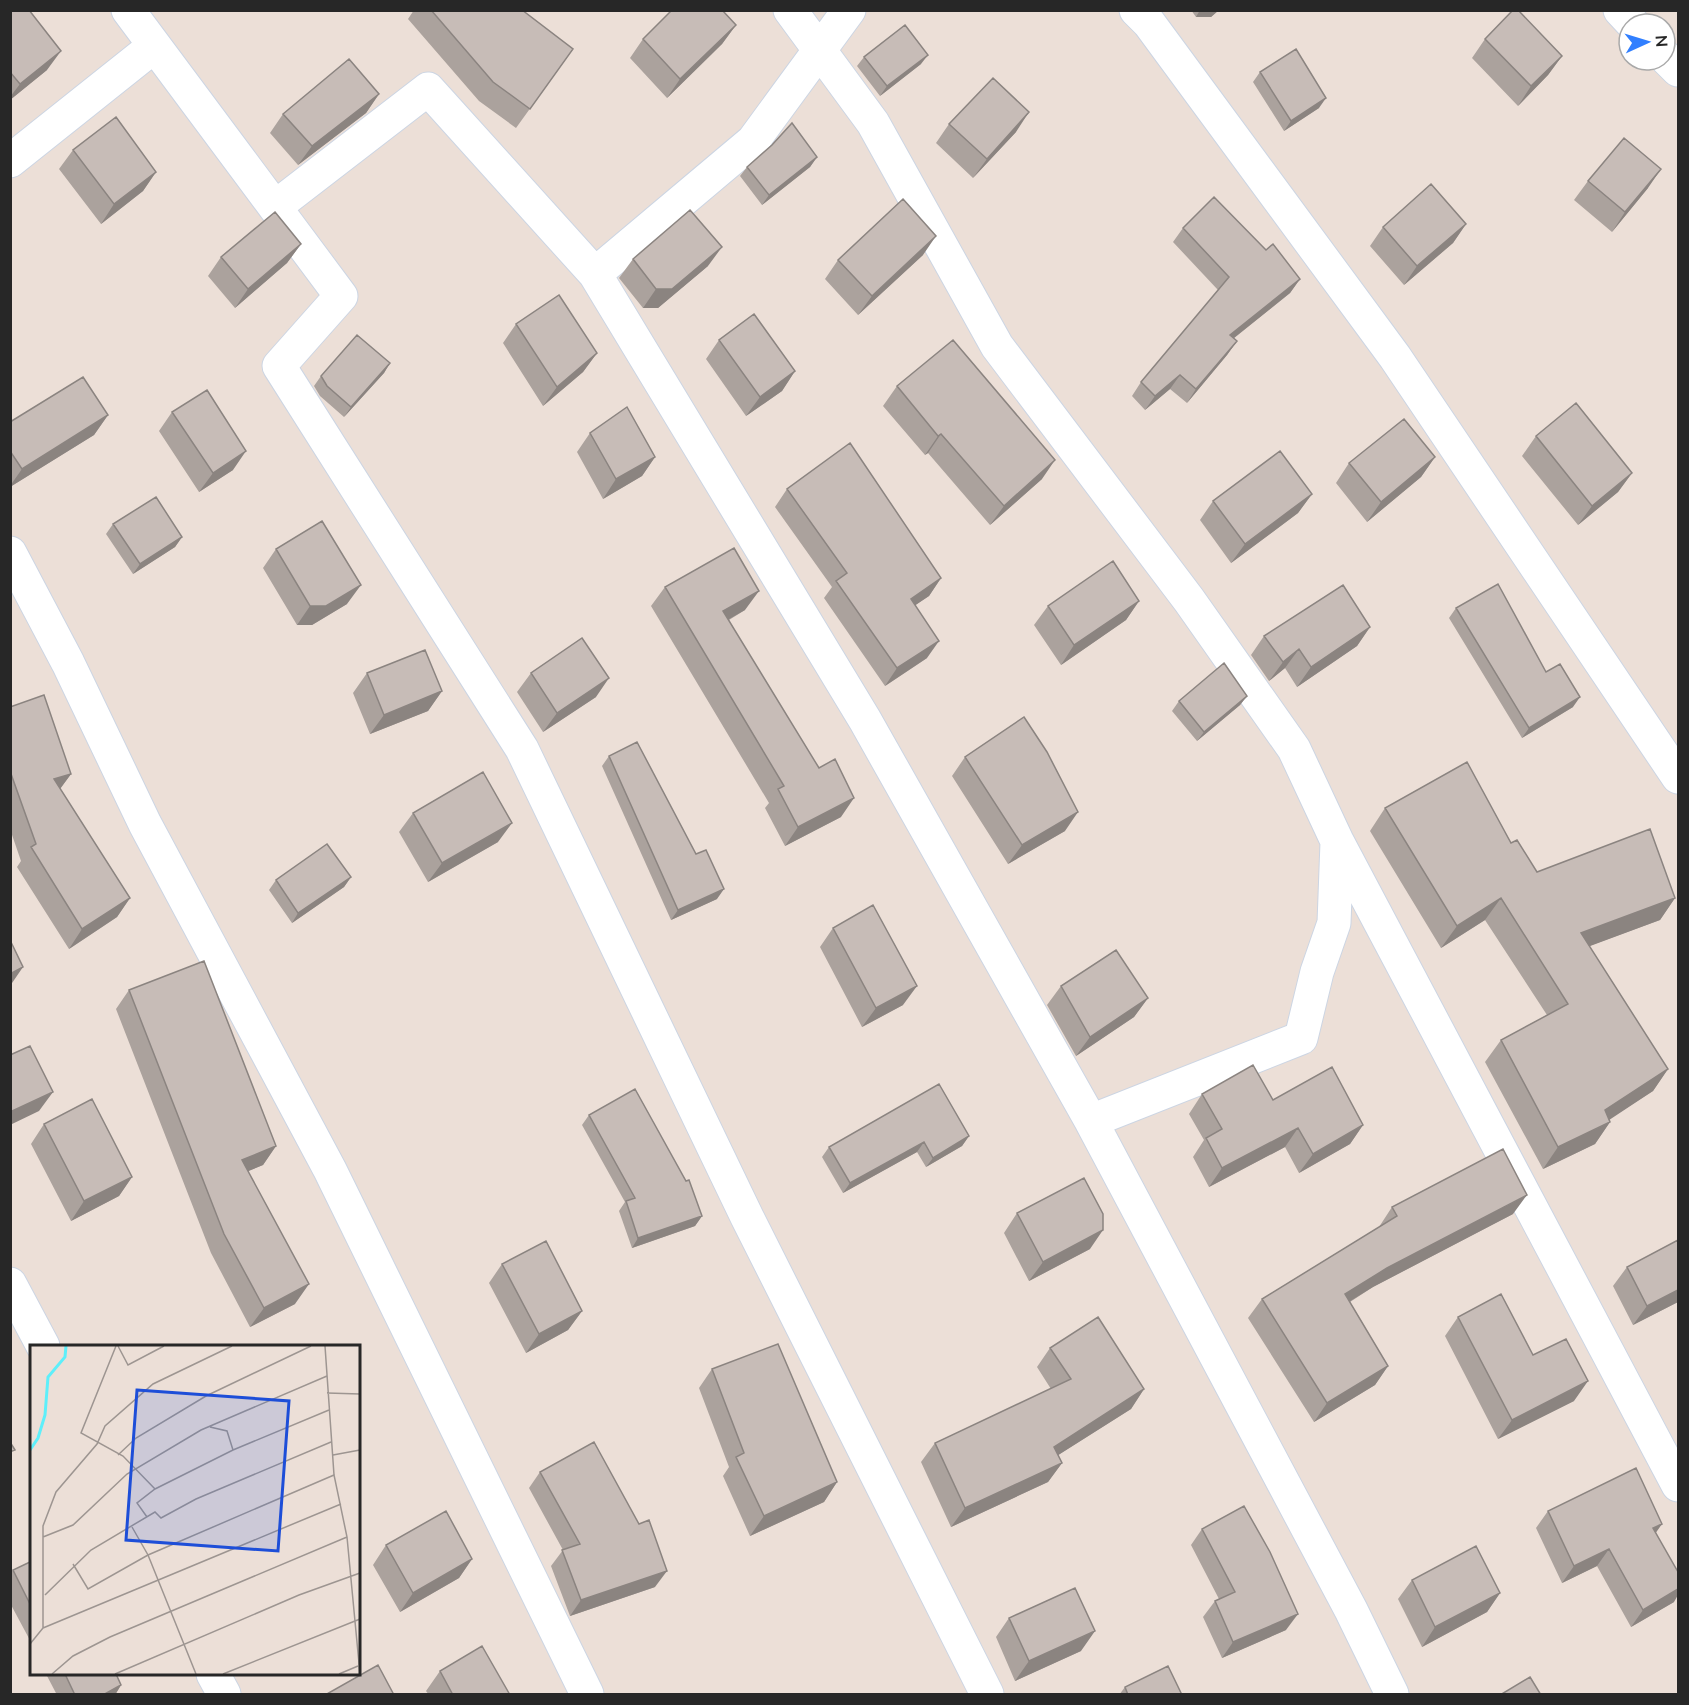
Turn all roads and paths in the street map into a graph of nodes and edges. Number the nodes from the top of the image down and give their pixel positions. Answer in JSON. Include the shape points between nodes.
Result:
{"nodes":[{"id":1,"x":128,"y":10,"type":"edge"},
{"id":2,"x":790,"y":10,"type":"edge"},
{"id":3,"x":849,"y":10,"type":"edge"},
{"id":4,"x":1136,"y":10,"type":"edge"},
{"id":5,"x":153,"y":46,"type":"junction"},
{"id":6,"x":819,"y":49,"type":"junction"},
{"id":7,"x":10,"y":161,"type":"edge"},
{"id":8,"x":275,"y":207,"type":"junction"},
{"id":9,"x":595,"y":274,"type":"junction"},
{"id":10,"x":10,"y":553,"type":"edge"},
{"id":11,"x":1678,"y":777,"type":"edge"},
{"id":12,"x":1337,"y":841,"type":"junction"},
{"id":13,"x":1091,"y":1121,"type":"junction"},
{"id":14,"x":10,"y":1284,"type":"edge"},
{"id":15,"x":42,"y":1345,"type":"edge"},
{"id":16,"x":1678,"y":1485,"type":"edge"},
{"id":17,"x":214,"y":1675,"type":"edge"},
{"id":18,"x":224,"y":1695,"type":"edge"},
{"id":19,"x":587,"y":1695,"type":"edge"},
{"id":20,"x":987,"y":1695,"type":"edge"},
{"id":21,"x":1392,"y":1695,"type":"edge"}],
"edges":[{"from":1,"to":5,"type":"street"},
{"from":2,"to":6,"type":"street"},
{"from":3,"to":6,"type":"street"},
{"from":4,"to":11,"type":"street","via":[[1395,357]]},
{"from":5,"to":7,"type":"street"},
{"from":5,"to":8,"type":"street"},
{"from":6,"to":9,"type":"street","via":[[753,141]]},
{"from":6,"to":12,"type":"street","via":[[873,123],[996,346],[1189,600],[1294,749]]},
{"from":8,"to":9,"type":"street","via":[[428,89]]},
{"from":8,"to":20,"type":"street","via":[[341,297],[279,366],[522,749],[747,1217]]},
{"from":9,"to":13,"type":"street","via":[[865,720]]},
{"from":10,"to":19,"type":"street","via":[[145,824],[330,1170]]},
{"from":12,"to":13,"type":"street","via":[[1334,923],[1317,972],[1302,1038]]},
{"from":12,"to":16,"type":"street"},
{"from":13,"to":21,"type":"street","via":[[1351,1610]]},
{"from":14,"to":15,"type":"street"},
{"from":17,"to":18,"type":"street"}]}
